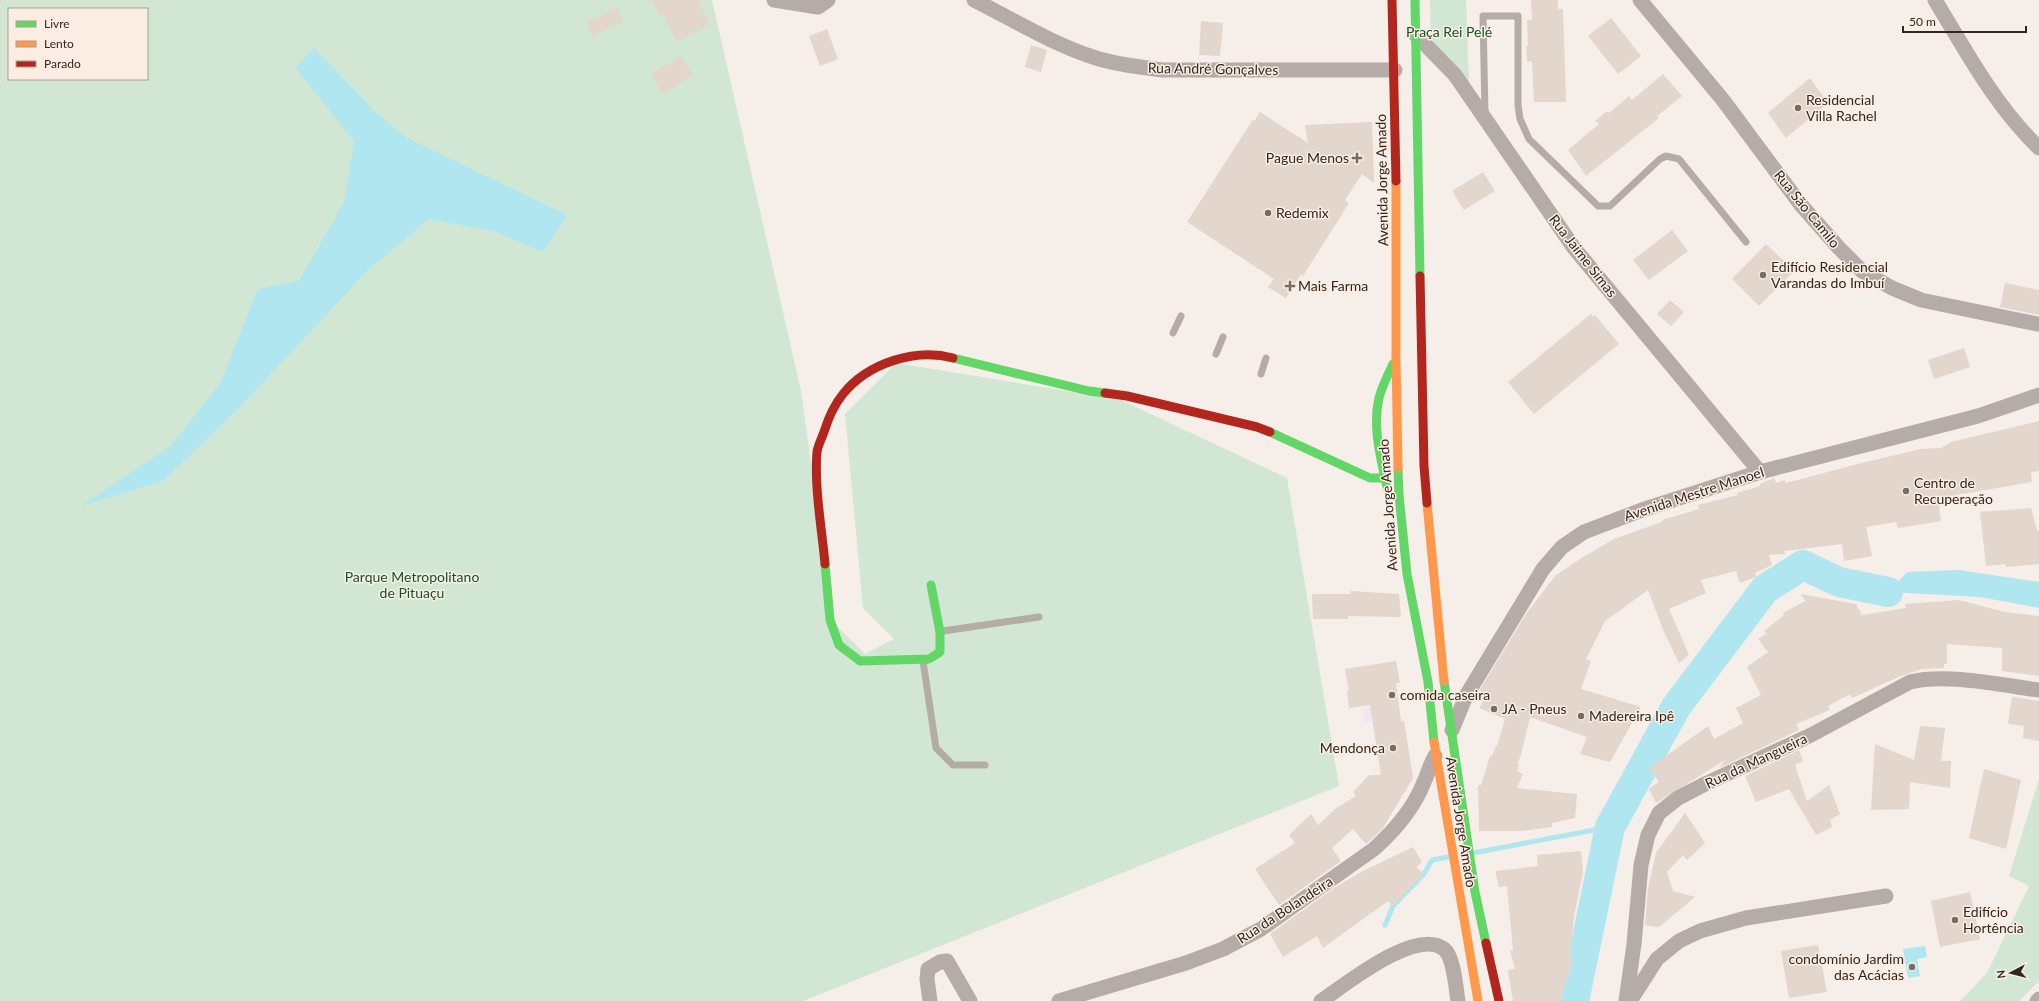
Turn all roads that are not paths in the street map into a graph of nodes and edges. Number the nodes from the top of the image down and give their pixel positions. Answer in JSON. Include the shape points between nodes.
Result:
{"nodes":[{"id":1,"x":774,"y":0,"type":"edge"},
{"id":2,"x":828,"y":0,"type":"edge"},
{"id":3,"x":974,"y":0,"type":"edge"},
{"id":4,"x":1383,"y":0,"type":"edge"},
{"id":5,"x":1392,"y":0,"type":"edge"},
{"id":6,"x":1415,"y":0,"type":"edge"},
{"id":7,"x":1640,"y":0,"type":"edge"},
{"id":8,"x":1936,"y":0,"type":"edge"},
{"id":9,"x":1392,"y":17,"type":"junction"},
{"id":10,"x":1416,"y":34,"type":"junction"},
{"id":11,"x":1395,"y":70,"type":"junction"},
{"id":12,"x":1485,"y":120,"type":"junction"},
{"id":13,"x":2039,"y":148,"type":"edge"},
{"id":14,"x":1746,"y":242,"type":"dead end"},
{"id":15,"x":1181,"y":316,"type":"dead end"},
{"id":16,"x":2037,"y":324,"type":"dead end"},
{"id":17,"x":1173,"y":333,"type":"dead end"},
{"id":18,"x":1224,"y":337,"type":"dead end"},
{"id":19,"x":1216,"y":354,"type":"dead end"},
{"id":20,"x":1266,"y":358,"type":"dead end"},
{"id":21,"x":1396,"y":358,"type":"junction"},
{"id":22,"x":1261,"y":374,"type":"dead end"},
{"id":23,"x":2039,"y":395,"type":"edge"},
{"id":24,"x":1760,"y":472,"type":"junction"},
{"id":25,"x":1385,"y":478,"type":"junction"},
{"id":26,"x":1405,"y":516,"type":"junction"},
{"id":27,"x":931,"y":585,"type":"dead end"},
{"id":28,"x":1039,"y":617,"type":"dead end"},
{"id":29,"x":940,"y":632,"type":"junction"},
{"id":30,"x":923,"y":659,"type":"junction"},
{"id":31,"x":1444,"y":679,"type":"junction"},
{"id":32,"x":1428,"y":682,"type":"junction"},
{"id":33,"x":2039,"y":690,"type":"edge"},
{"id":34,"x":1452,"y":731,"type":"junction"},
{"id":35,"x":1435,"y":756,"type":"junction"},
{"id":36,"x":985,"y":765,"type":"dead end"},
{"id":37,"x":1886,"y":896,"type":"dead end"},
{"id":38,"x":930,"y":1001,"type":"edge"},
{"id":39,"x":970,"y":1001,"type":"edge"},
{"id":40,"x":1059,"y":1001,"type":"edge"},
{"id":41,"x":1321,"y":1001,"type":"edge"},
{"id":42,"x":1458,"y":1001,"type":"edge"},
{"id":43,"x":1478,"y":1001,"type":"edge"},
{"id":44,"x":1499,"y":1001,"type":"edge"},
{"id":45,"x":1626,"y":1001,"type":"edge"},
{"id":46,"x":1630,"y":1001,"type":"edge"}],
"edges":[{"from":1,"to":2,"type":"street","via":[[818,7]]},
{"from":3,"to":11,"type":"street","name":"Rua André Gonçalves","via":[[1060,44],[1096,58],[1125,65],[1163,70]]},
{"from":4,"to":9,"type":"main road"},
{"from":5,"to":9,"type":"main road","name":"Avenida Jorge Amado"},
{"from":6,"to":10,"type":"main road","name":"Avenida Jorge Amado"},
{"from":7,"to":16,"type":"street","name":"Rua São Camilo","via":[[1723,100],[1801,205],[1862,271],[1892,288],[1921,300]]},
{"from":8,"to":13,"type":"street","via":[[1998,99]]},
{"from":9,"to":11,"type":"main road","name":"Avenida Jorge Amado"},
{"from":10,"to":12,"type":"street","name":"Rua Jaime Simas","via":[[1455,76]]},
{"from":10,"to":31,"type":"main road","name":"Avenida Jorge Amado","via":[[1425,514]]},
{"from":11,"to":21,"type":"main road","name":"Avenida Jorge Amado"},
{"from":12,"to":14,"type":"lane","via":[[1483,16],[1518,16],[1520,119],[1530,139],[1594,203],[1598,206],[1610,206],[1660,159],[1666,156],[1679,159]]},
{"from":12,"to":24,"type":"street","name":"Rua Jaime Simas","via":[[1574,248]]},
{"from":15,"to":17,"type":"lane"},
{"from":18,"to":19,"type":"lane"},
{"from":20,"to":22,"type":"lane"},
{"from":21,"to":25,"type":"main road","via":[[1383,384],[1378,403],[1377,419]]},
{"from":21,"to":26,"type":"main road","name":"Avenida Jorge Amado","via":[[1397,460]]},
{"from":23,"to":24,"type":"street","name":"Avenida Mestre Manoel","via":[[1978,416]]},
{"from":24,"to":34,"type":"street","name":"Avenida Mestre Manoel","via":[[1596,526],[1562,547],[1543,569],[1522,601],[1466,696]]},
{"from":25,"to":26,"type":"main road","via":[[1392,512]]},
{"from":25,"to":30,"type":"main road","via":[[1370,478],[1257,427],[1127,396],[1089,391],[942,355],[922,354],[903,358],[866,374],[843,394],[829,417],[817,451],[818,486],[830,620],[839,645],[860,661]]},
{"from":26,"to":32,"type":"main road","name":"Avenida Jorge Amado","via":[[1407,574]]},
{"from":27,"to":29,"type":"main road"},
{"from":28,"to":29,"type":"lane"},
{"from":29,"to":30,"type":"main road","via":[[940,652],[929,659]]},
{"from":30,"to":36,"type":"lane","via":[[936,748],[953,765]]},
{"from":31,"to":32,"type":"main road"},
{"from":31,"to":34,"type":"main road","name":"Avenida Jorge Amado"},
{"from":32,"to":35,"type":"main road","name":"Avenida Jorge Amado"},
{"from":33,"to":45,"type":"street","name":"Rua da Mangueira","via":[[1940,679],[1910,682],[1811,735],[1705,784],[1672,803],[1659,813],[1648,835],[1641,865]]},
{"from":34,"to":44,"type":"main road","name":"Avenida Jorge Amado","via":[[1475,892]]},
{"from":35,"to":40,"type":"street","name":"Rua da Bolandeira","via":[[1424,782],[1401,821],[1388,836],[1374,849],[1261,929],[1223,949],[1186,963]]},
{"from":35,"to":43,"type":"main road","name":"Avenida Jorge Amado"},
{"from":37,"to":46,"type":"street","via":[[1746,918],[1700,931],[1679,941],[1657,959]]},
{"from":38,"to":39,"type":"street","via":[[926,978],[928,969],[947,961]]},
{"from":41,"to":42,"type":"street","via":[[1403,949],[1434,944],[1444,949],[1450,957]]}]}
